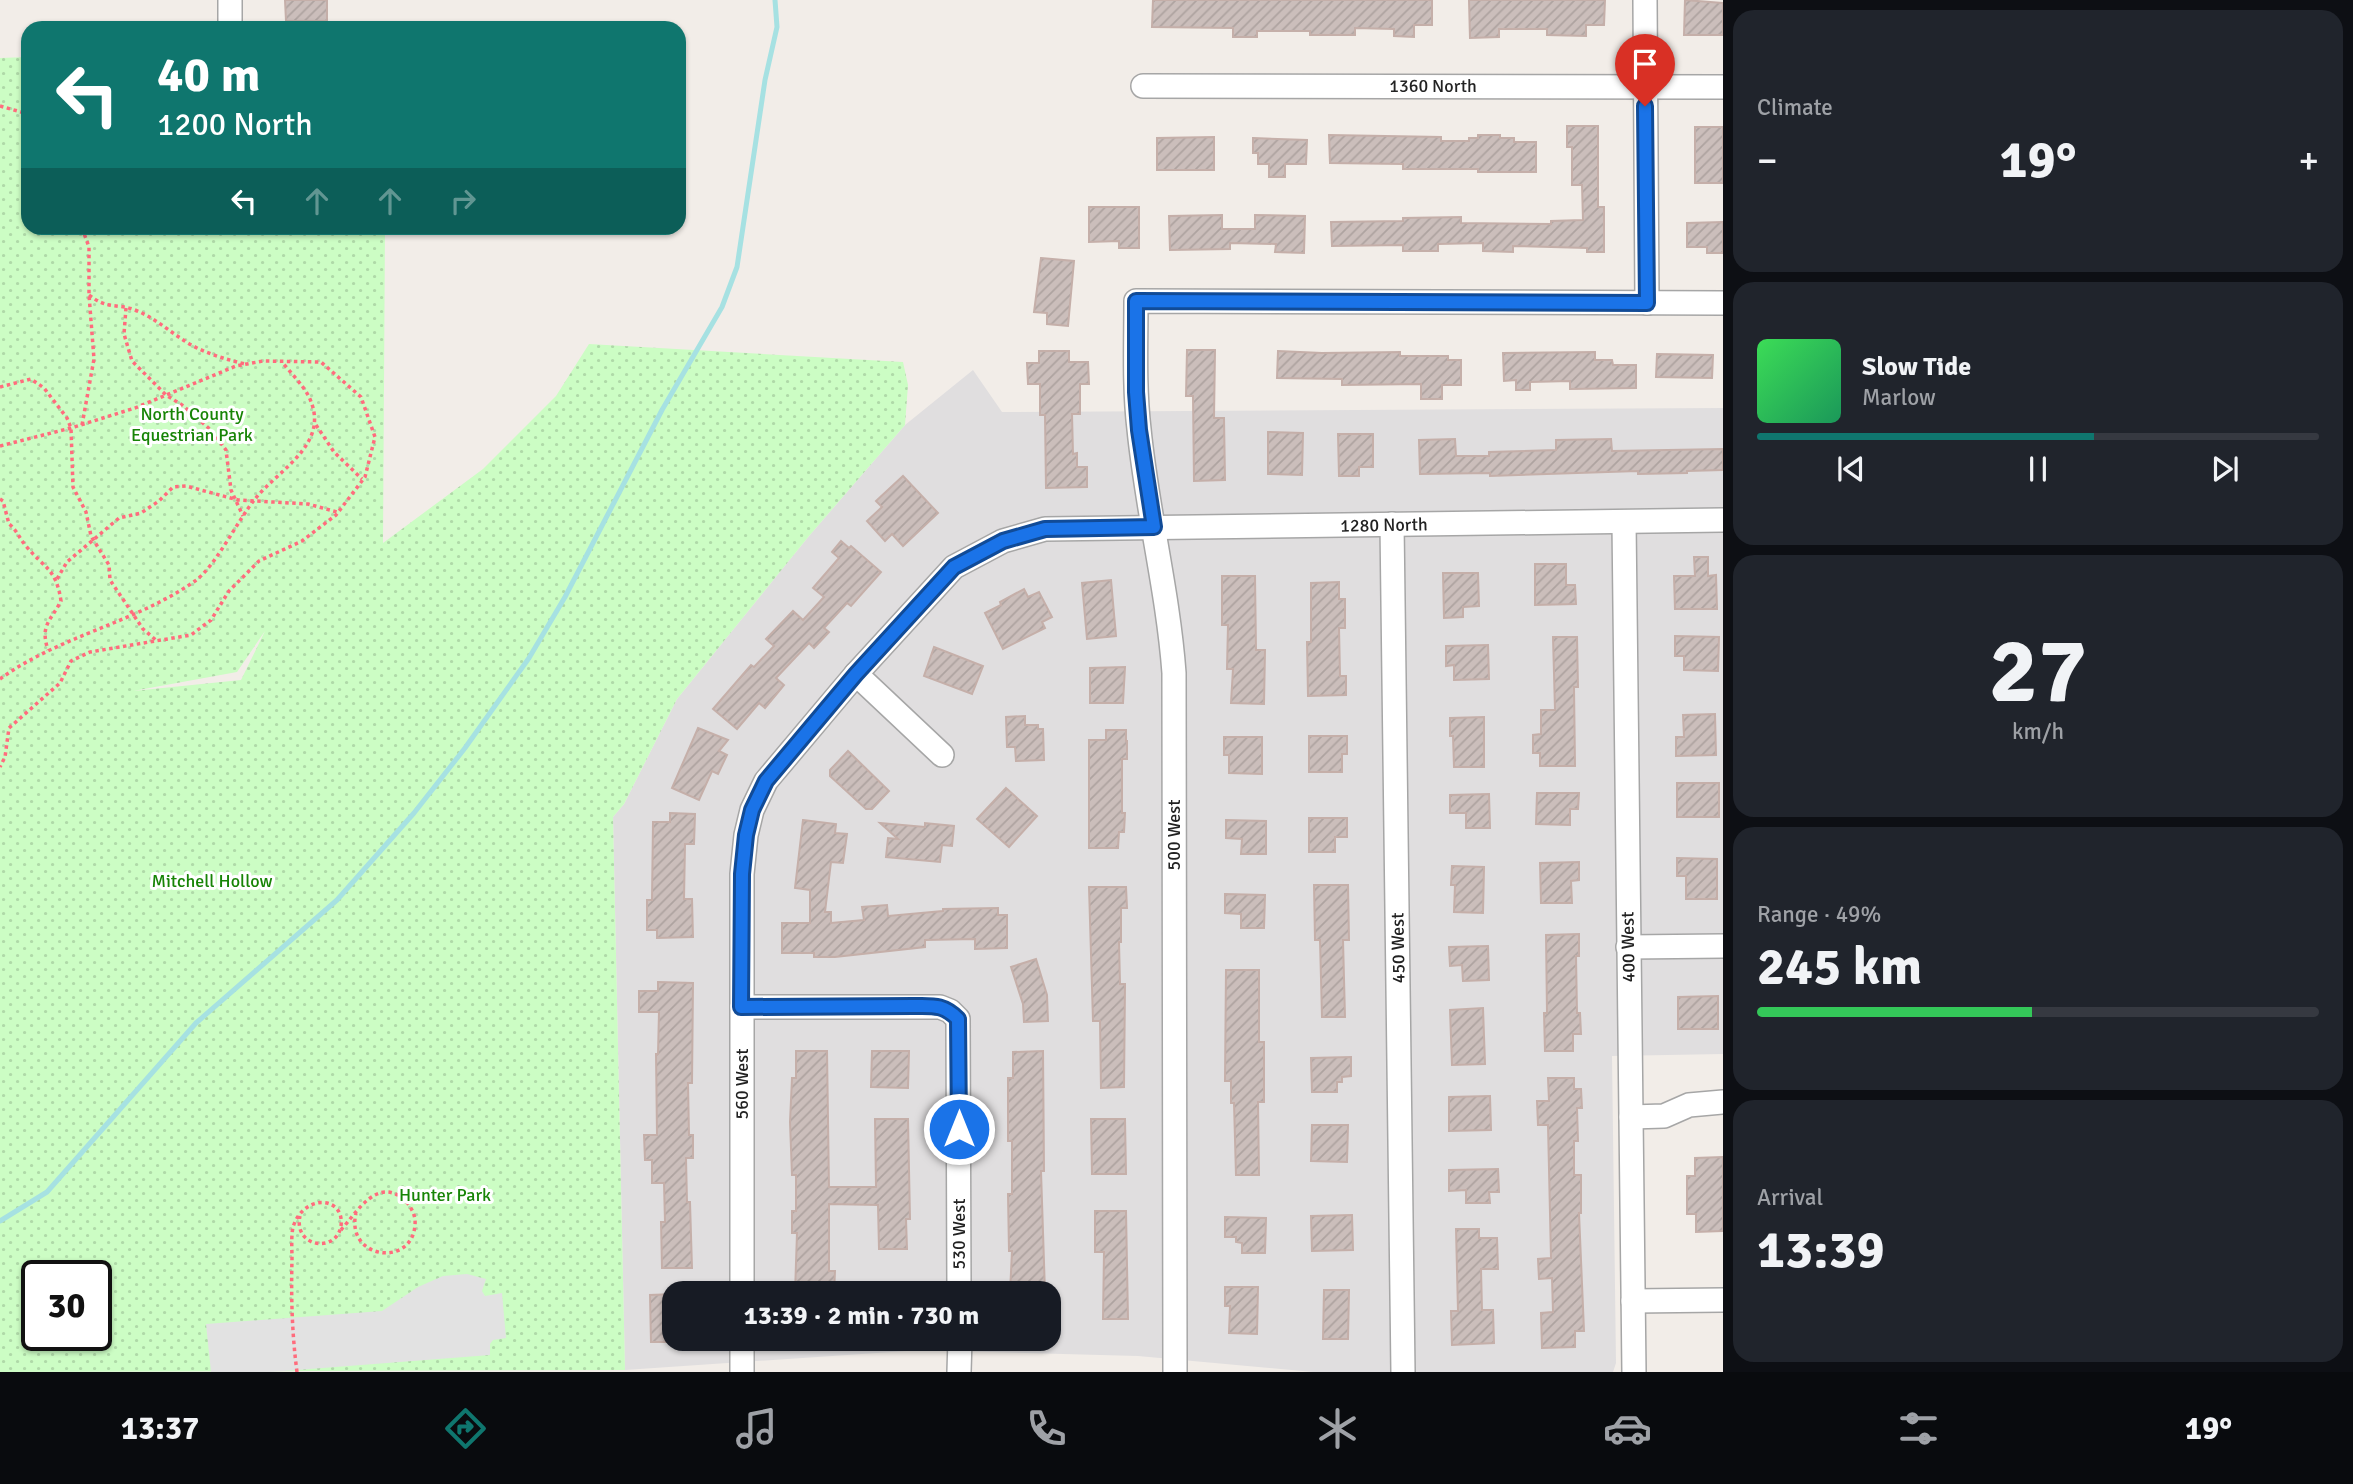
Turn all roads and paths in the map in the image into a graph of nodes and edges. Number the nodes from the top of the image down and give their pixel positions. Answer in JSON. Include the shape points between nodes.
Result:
{"nodes":[{"id":1,"x":230,"y":0,"type":"edge"},
{"id":2,"x":1645,"y":0,"type":"edge"},
{"id":3,"x":230,"y":21,"type":"edge"},
{"id":4,"x":1143,"y":86,"type":"dead end"},
{"id":5,"x":1644,"y":87,"type":"junction"},
{"id":6,"x":1723,"y":87,"type":"edge"},
{"id":7,"x":0,"y":106,"type":"edge"},
{"id":8,"x":21,"y":112,"type":"edge"},
{"id":9,"x":85,"y":235,"type":"edge"},
{"id":10,"x":89,"y":295,"type":"junction"},
{"id":11,"x":1647,"y":303,"type":"junction"},
{"id":12,"x":1723,"y":303,"type":"edge"},
{"id":13,"x":126,"y":308,"type":"junction"},
{"id":14,"x":282,"y":362,"type":"junction"},
{"id":15,"x":246,"y":364,"type":"junction"},
{"id":16,"x":0,"y":387,"type":"edge"},
{"id":17,"x":166,"y":395,"type":"junction"},
{"id":18,"x":82,"y":425,"type":"junction"},
{"id":19,"x":316,"y":425,"type":"junction"},
{"id":20,"x":71,"y":428,"type":"junction"},
{"id":21,"x":0,"y":446,"type":"edge"},
{"id":22,"x":363,"y":479,"type":"junction"},
{"id":23,"x":0,"y":499,"type":"edge"},
{"id":24,"x":234,"y":499,"type":"junction"},
{"id":25,"x":253,"y":502,"type":"junction"},
{"id":26,"x":338,"y":512,"type":"junction"},
{"id":27,"x":243,"y":516,"type":"junction"},
{"id":28,"x":1723,"y":520,"type":"edge"},
{"id":29,"x":1624,"y":522,"type":"junction"},
{"id":30,"x":1392,"y":524,"type":"junction"},
{"id":31,"x":1154,"y":527,"type":"junction"},
{"id":32,"x":93,"y":539,"type":"junction"},
{"id":33,"x":57,"y":579,"type":"junction"},
{"id":34,"x":134,"y":614,"type":"junction"},
{"id":35,"x":157,"y":641,"type":"junction"},
{"id":36,"x":48,"y":651,"type":"junction"},
{"id":37,"x":856,"y":674,"type":"junction"},
{"id":38,"x":0,"y":679,"type":"edge"},
{"id":39,"x":942,"y":755,"type":"dead end"},
{"id":40,"x":0,"y":767,"type":"edge"},
{"id":41,"x":1723,"y":946,"type":"edge"},
{"id":42,"x":1628,"y":947,"type":"junction"},
{"id":43,"x":741,"y":1007,"type":"junction"},
{"id":44,"x":1723,"y":1102,"type":"edge"},
{"id":45,"x":1630,"y":1117,"type":"junction"},
{"id":46,"x":356,"y":1213,"type":"junction"},
{"id":47,"x":300,"y":1216,"type":"junction"},
{"id":48,"x":339,"y":1231,"type":"junction"},
{"id":49,"x":742,"y":1281,"type":"edge"},
{"id":50,"x":959,"y":1281,"type":"edge"},
{"id":51,"x":1723,"y":1300,"type":"edge"},
{"id":52,"x":1633,"y":1301,"type":"junction"},
{"id":53,"x":742,"y":1351,"type":"edge"},
{"id":54,"x":960,"y":1351,"type":"edge"},
{"id":55,"x":297,"y":1372,"type":"edge"},
{"id":56,"x":743,"y":1372,"type":"edge"},
{"id":57,"x":959,"y":1372,"type":"edge"},
{"id":58,"x":1175,"y":1372,"type":"edge"},
{"id":59,"x":1404,"y":1372,"type":"edge"},
{"id":60,"x":1633,"y":1372,"type":"edge"}],
"edges":[{"from":1,"to":3,"type":"street"},
{"from":2,"to":5,"type":"street"},
{"from":4,"to":5,"type":"street","name":"1360 North"},
{"from":5,"to":6,"type":"street","name":"1360 North"},
{"from":5,"to":11,"type":"street"},
{"from":7,"to":8,"type":"path"},
{"from":9,"to":10,"type":"path","via":[[89,247]]},
{"from":10,"to":13,"type":"path","via":[[99,303]]},
{"from":10,"to":18,"type":"path","via":[[94,359]]},
{"from":11,"to":12,"type":"street"},
{"from":11,"to":31,"type":"street","name":"500 West","via":[[1136,301],[1139,430]]},
{"from":13,"to":15,"type":"path","via":[[151,318],[195,347]]},
{"from":13,"to":17,"type":"path","via":[[124,334],[132,361]]},
{"from":14,"to":15,"type":"path"},
{"from":14,"to":19,"type":"path","via":[[309,396]]},
{"from":14,"to":22,"type":"path","via":[[321,362],[361,397],[375,437]]},
{"from":15,"to":17,"type":"path"},
{"from":16,"to":20,"type":"path","via":[[31,379],[44,388]]},
{"from":17,"to":18,"type":"path"},
{"from":17,"to":24,"type":"path","via":[[212,431],[226,450]]},
{"from":18,"to":20,"type":"path"},
{"from":19,"to":22,"type":"path","via":[[334,452]]},
{"from":19,"to":25,"type":"path","via":[[304,451]]},
{"from":20,"to":21,"type":"path"},
{"from":20,"to":32,"type":"path","via":[[73,487]]},
{"from":22,"to":26,"type":"path"},
{"from":23,"to":33,"type":"path","via":[[9,524]]},
{"from":24,"to":25,"type":"path"},
{"from":24,"to":27,"type":"path"},
{"from":24,"to":32,"type":"path","via":[[173,487],[141,513],[119,518]]},
{"from":25,"to":26,"type":"path"},
{"from":25,"to":27,"type":"path"},
{"from":26,"to":35,"type":"path","via":[[302,541],[259,561],[229,591],[211,620],[191,635]]},
{"from":27,"to":34,"type":"path","via":[[198,580]]},
{"from":28,"to":29,"type":"street","name":"1280 North"},
{"from":29,"to":30,"type":"street","name":"1280 North"},
{"from":29,"to":42,"type":"street","name":"400 West"},
{"from":30,"to":31,"type":"street","name":"1280 North"},
{"from":30,"to":59,"type":"street","name":"450 West"},
{"from":31,"to":37,"type":"street","name":"1280 North","via":[[1045,529],[1003,541],[954,567]]},
{"from":31,"to":58,"type":"street","name":"500 West","via":[[1174,673]]},
{"from":32,"to":33,"type":"path","via":[[67,562]]},
{"from":32,"to":34,"type":"path","via":[[109,565],[110,580]]},
{"from":33,"to":36,"type":"path","via":[[61,601],[44,628]]},
{"from":34,"to":35,"type":"path"},
{"from":34,"to":36,"type":"path"},
{"from":35,"to":40,"type":"path","via":[[90,652],[71,661],[60,682],[9,728]]},
{"from":36,"to":38,"type":"path"},
{"from":37,"to":39,"type":"street"},
{"from":37,"to":43,"type":"street","name":"560 West","via":[[766,781],[752,810],[742,874]]},
{"from":41,"to":42,"type":"street"},
{"from":42,"to":45,"type":"street","name":"400 West"},
{"from":43,"to":49,"type":"street","name":"560 West"},
{"from":43,"to":50,"type":"street","name":"530 West","via":[[940,1007],[958,1019]]},
{"from":44,"to":45,"type":"street","via":[[1689,1105],[1664,1116]]},
{"from":45,"to":52,"type":"street","name":"400 West"},
{"from":46,"to":46,"type":"path","via":[[367,1198],[395,1194],[412,1209],[413,1234],[398,1250],[373,1251],[356,1234]]},
{"from":46,"to":48,"type":"path"},
{"from":47,"to":48,"type":"path","via":[[300,1230],[312,1242],[328,1242]]},
{"from":47,"to":48,"type":"path","via":[[313,1203],[326,1203],[338,1213]]},
{"from":47,"to":55,"type":"path","via":[[292,1241],[291,1315]]},
{"from":51,"to":52,"type":"street"},
{"from":52,"to":60,"type":"street","name":"400 West"},
{"from":53,"to":56,"type":"street"},
{"from":54,"to":57,"type":"street"}]}
